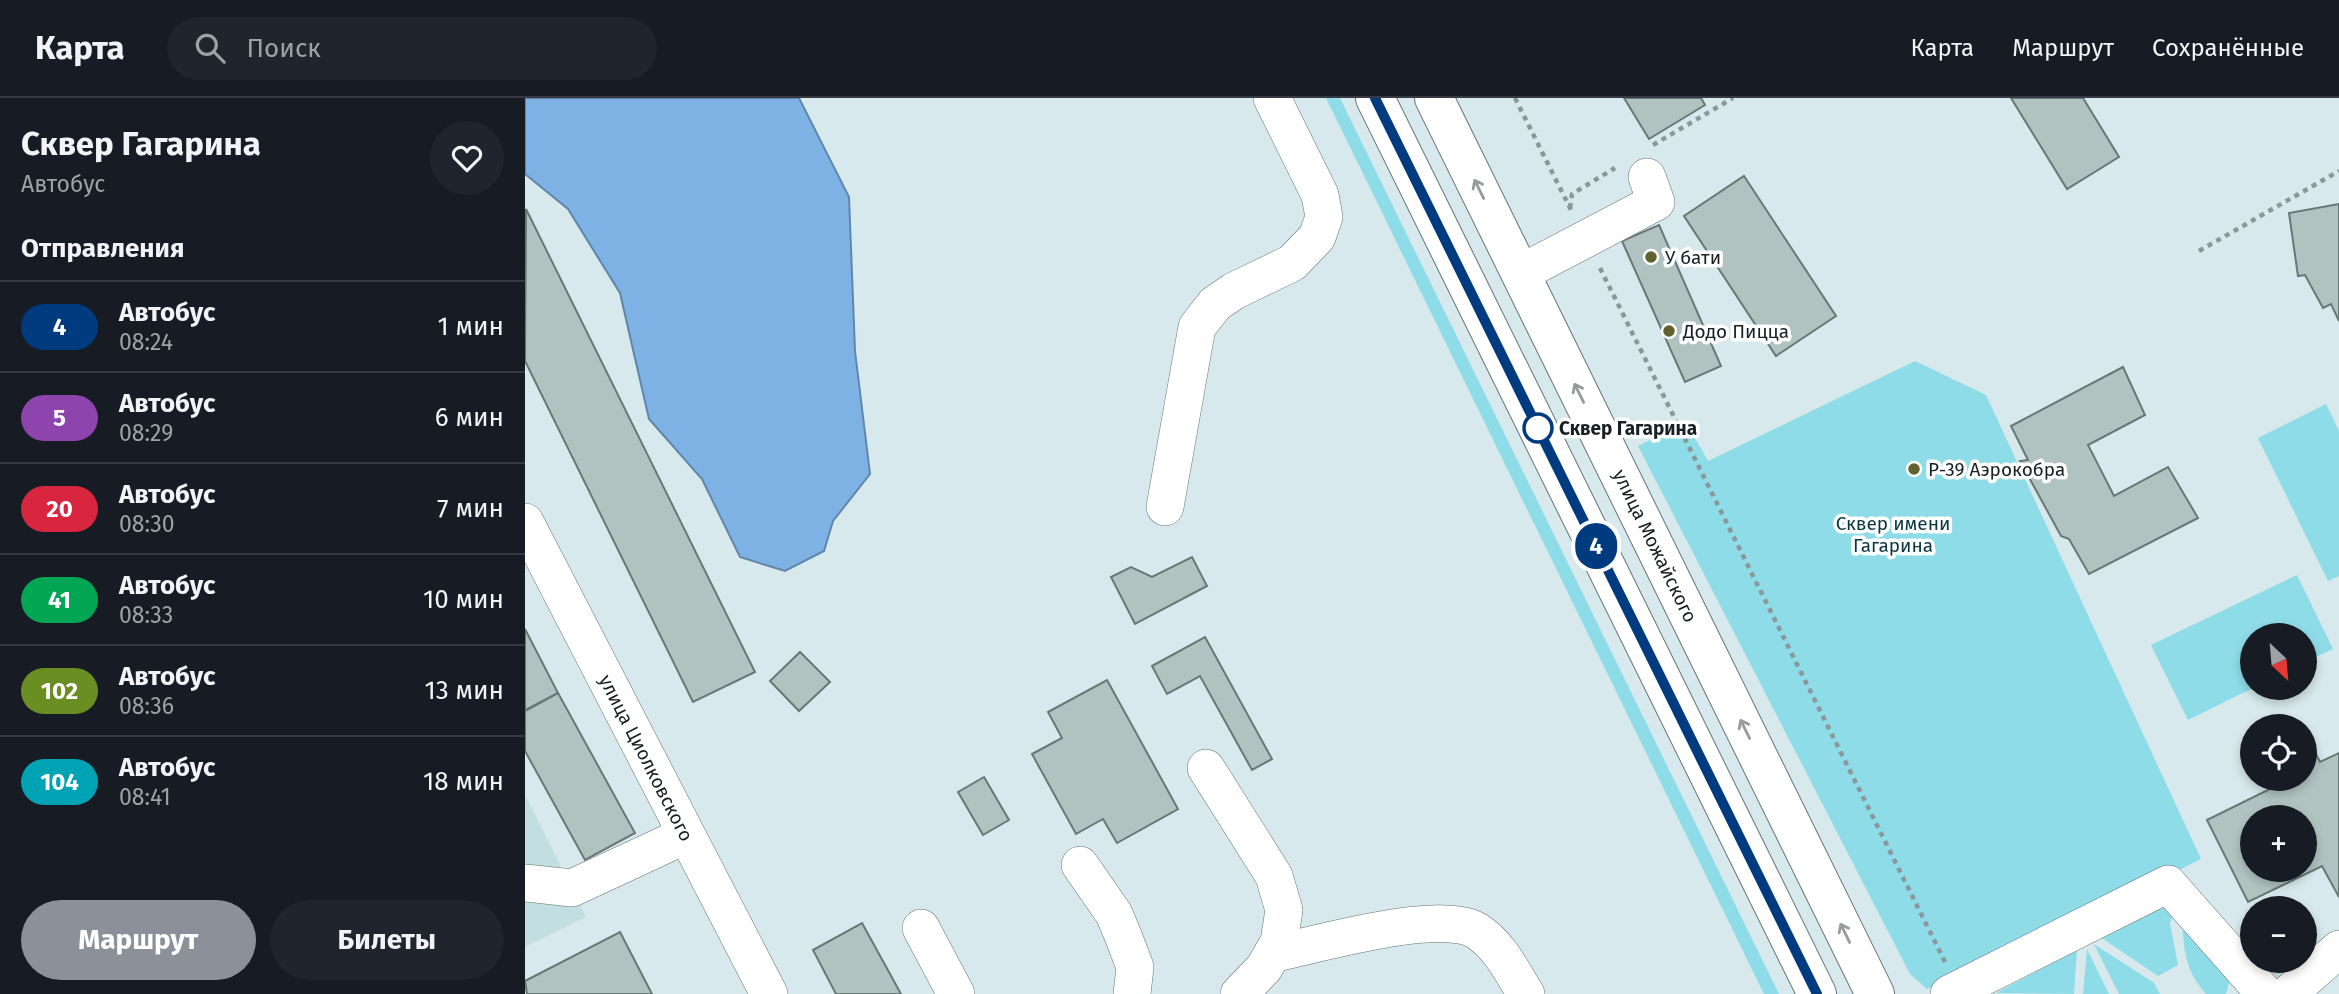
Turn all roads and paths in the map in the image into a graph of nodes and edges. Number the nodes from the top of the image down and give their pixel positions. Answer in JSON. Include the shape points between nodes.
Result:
{"nodes":[{"id":1,"x":1272,"y":98,"type":"edge"},
{"id":2,"x":1375,"y":98,"type":"edge"},
{"id":3,"x":1434,"y":98,"type":"edge"},
{"id":4,"x":1515,"y":98,"type":"edge"},
{"id":5,"x":2339,"y":171,"type":"edge"},
{"id":6,"x":1647,"y":177,"type":"dead end"},
{"id":7,"x":1585,"y":239,"type":"junction"},
{"id":8,"x":2199,"y":251,"type":"dead end"},
{"id":9,"x":1521,"y":273,"type":"junction"},
{"id":10,"x":1165,"y":507,"type":"dead end"},
{"id":11,"x":525,"y":522,"type":"edge"},
{"id":12,"x":1206,"y":768,"type":"dead end"},
{"id":13,"x":686,"y":835,"type":"junction"},
{"id":14,"x":1080,"y":864,"type":"dead end"},
{"id":15,"x":525,"y":883,"type":"edge"},
{"id":16,"x":921,"y":928,"type":"dead end"},
{"id":17,"x":2339,"y":949,"type":"edge"},
{"id":18,"x":1272,"y":954,"type":"junction"},
{"id":19,"x":1954,"y":992,"type":"edge"},
{"id":20,"x":769,"y":994,"type":"edge"},
{"id":21,"x":956,"y":994,"type":"edge"},
{"id":22,"x":1132,"y":994,"type":"edge"},
{"id":23,"x":1239,"y":994,"type":"edge"},
{"id":24,"x":1526,"y":994,"type":"edge"},
{"id":25,"x":1817,"y":994,"type":"edge"},
{"id":26,"x":1875,"y":994,"type":"edge"},
{"id":27,"x":2265,"y":994,"type":"edge"},
{"id":28,"x":2288,"y":994,"type":"edge"}],
"edges":[{"from":1,"to":10,"type":"street","via":[[1320,195],[1324,217],[1317,237],[1291,263],[1234,291],[1215,304],[1197,327]]},
{"from":2,"to":25,"type":"main road"},
{"from":9,"to":3,"type":"main road","name":"улица Можайского","one_way":true},
{"from":4,"to":7,"type":"path"},
{"from":5,"to":8,"type":"path"},
{"from":6,"to":7,"type":"street","via":[[1656,202]]},
{"from":7,"to":9,"type":"street"},
{"from":7,"to":19,"type":"path"},
{"from":26,"to":9,"type":"main road","name":"улица Можайского","one_way":true},
{"from":11,"to":13,"type":"street","name":"улица Циолковского"},
{"from":12,"to":18,"type":"street","via":[[1273,876],[1284,910],[1279,942]]},
{"from":13,"to":15,"type":"street","via":[[572,888]]},
{"from":13,"to":20,"type":"street","name":"улица Циолковского"},
{"from":14,"to":22,"type":"street","via":[[1114,914],[1124,938],[1135,967]]},
{"from":16,"to":21,"type":"street"},
{"from":17,"to":28,"type":"street"},
{"from":18,"to":23,"type":"street"},
{"from":18,"to":24,"type":"street","via":[[1407,926],[1455,923],[1475,929],[1493,944]]},
{"from":19,"to":27,"type":"street","via":[[2168,884]]}]}
